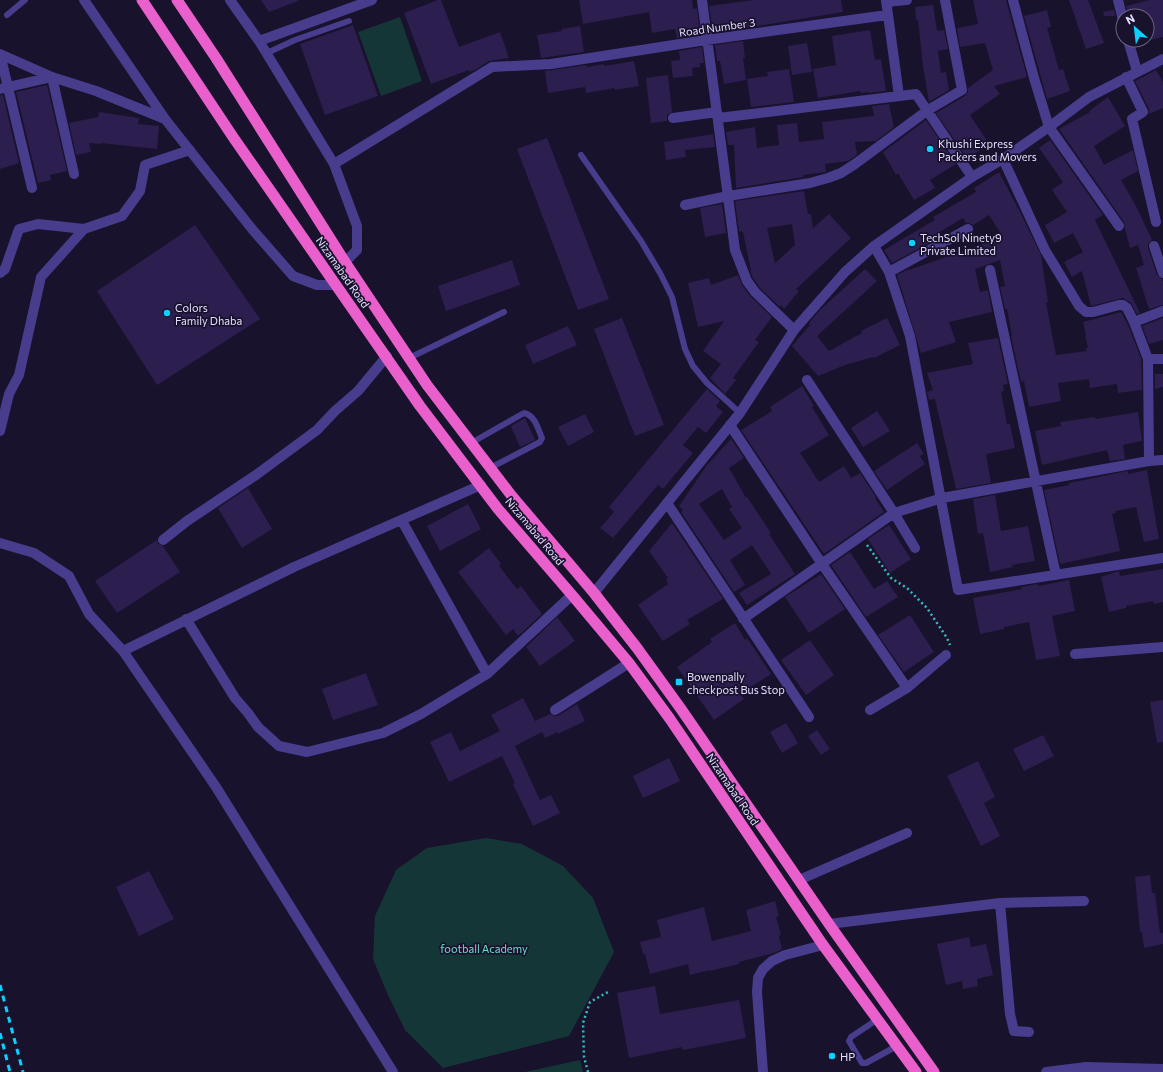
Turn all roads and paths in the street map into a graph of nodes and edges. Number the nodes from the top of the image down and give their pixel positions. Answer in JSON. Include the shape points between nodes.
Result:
{"nodes":[{"id":1,"x":25,"y":0,"type":"edge"},
{"id":2,"x":84,"y":0,"type":"edge"},
{"id":3,"x":142,"y":0,"type":"edge"},
{"id":4,"x":177,"y":0,"type":"edge"},
{"id":5,"x":230,"y":0,"type":"edge"},
{"id":6,"x":372,"y":0,"type":"edge"},
{"id":7,"x":702,"y":0,"type":"edge"},
{"id":8,"x":908,"y":0,"type":"edge"},
{"id":9,"x":945,"y":0,"type":"edge"},
{"id":10,"x":1013,"y":0,"type":"edge"},
{"id":11,"x":886,"y":1,"type":"edge"},
{"id":12,"x":7,"y":15,"type":"dead end"},
{"id":13,"x":887,"y":15,"type":"junction"},
{"id":14,"x":349,"y":21,"type":"dead end"},
{"id":15,"x":706,"y":40,"type":"junction"},
{"id":16,"x":260,"y":41,"type":"junction"},
{"id":17,"x":1130,"y":48,"type":"edge"},
{"id":18,"x":266,"y":53,"type":"junction"},
{"id":19,"x":0,"y":54,"type":"edge"},
{"id":20,"x":1163,"y":59,"type":"edge"},
{"id":21,"x":1137,"y":72,"type":"junction"},
{"id":22,"x":52,"y":77,"type":"junction"},
{"id":23,"x":1126,"y":77,"type":"junction"},
{"id":24,"x":4,"y":89,"type":"edge"},
{"id":25,"x":899,"y":96,"type":"junction"},
{"id":26,"x":928,"y":110,"type":"junction"},
{"id":27,"x":717,"y":115,"type":"junction"},
{"id":28,"x":673,"y":118,"type":"dead end"},
{"id":29,"x":165,"y":119,"type":"junction"},
{"id":30,"x":1049,"y":127,"type":"junction"},
{"id":31,"x":190,"y":150,"type":"junction"},
{"id":32,"x":581,"y":156,"type":"dead end"},
{"id":33,"x":1003,"y":158,"type":"junction"},
{"id":34,"x":334,"y":164,"type":"junction"},
{"id":35,"x":74,"y":174,"type":"dead end"},
{"id":36,"x":972,"y":177,"type":"junction"},
{"id":37,"x":32,"y":188,"type":"dead end"},
{"id":38,"x":728,"y":196,"type":"junction"},
{"id":39,"x":685,"y":205,"type":"dead end"},
{"id":40,"x":1156,"y":222,"type":"dead end"},
{"id":41,"x":1119,"y":226,"type":"dead end"},
{"id":42,"x":84,"y":229,"type":"junction"},
{"id":43,"x":968,"y":229,"type":"dead end"},
{"id":44,"x":874,"y":246,"type":"junction"},
{"id":45,"x":1154,"y":246,"type":"dead end"},
{"id":46,"x":345,"y":262,"type":"junction"},
{"id":47,"x":990,"y":270,"type":"dead end"},
{"id":48,"x":0,"y":272,"type":"edge"},
{"id":49,"x":890,"y":272,"type":"junction"},
{"id":50,"x":1163,"y":273,"type":"edge"},
{"id":51,"x":336,"y":285,"type":"junction"},
{"id":52,"x":504,"y":312,"type":"dead end"},
{"id":53,"x":1163,"y":312,"type":"edge"},
{"id":54,"x":1134,"y":322,"type":"junction"},
{"id":55,"x":794,"y":330,"type":"junction"},
{"id":56,"x":387,"y":356,"type":"junction"},
{"id":57,"x":409,"y":358,"type":"junction"},
{"id":58,"x":1148,"y":359,"type":"junction"},
{"id":59,"x":1163,"y":359,"type":"edge"},
{"id":60,"x":807,"y":380,"type":"dead end"},
{"id":61,"x":740,"y":413,"type":"junction"},
{"id":62,"x":730,"y":425,"type":"junction"},
{"id":63,"x":0,"y":431,"type":"edge"},
{"id":64,"x":471,"y":443,"type":"junction"},
{"id":65,"x":1149,"y":461,"type":"junction"},
{"id":66,"x":1163,"y":462,"type":"edge"},
{"id":67,"x":490,"y":468,"type":"junction"},
{"id":68,"x":1036,"y":482,"type":"junction"},
{"id":69,"x":481,"y":485,"type":"junction"},
{"id":70,"x":942,"y":498,"type":"junction"},
{"id":71,"x":667,"y":503,"type":"junction"},
{"id":72,"x":894,"y":513,"type":"junction"},
{"id":73,"x":402,"y":521,"type":"junction"},
{"id":74,"x":861,"y":537,"type":"junction"},
{"id":75,"x":163,"y":540,"type":"dead end"},
{"id":76,"x":0,"y":543,"type":"edge"},
{"id":77,"x":915,"y":548,"type":"dead end"},
{"id":78,"x":1163,"y":558,"type":"edge"},
{"id":79,"x":822,"y":564,"type":"junction"},
{"id":80,"x":1056,"y":575,"type":"junction"},
{"id":81,"x":594,"y":593,"type":"junction"},
{"id":82,"x":572,"y":595,"type":"junction"},
{"id":83,"x":186,"y":619,"type":"junction"},
{"id":84,"x":743,"y":619,"type":"junction"},
{"id":85,"x":1163,"y":647,"type":"edge"},
{"id":86,"x":123,"y":651,"type":"junction"},
{"id":87,"x":946,"y":654,"type":"joint"},
{"id":88,"x":1075,"y":654,"type":"dead end"},
{"id":89,"x":629,"y":663,"type":"junction"},
{"id":90,"x":487,"y":674,"type":"junction"},
{"id":91,"x":907,"y":688,"type":"junction"},
{"id":92,"x":555,"y":710,"type":"dead end"},
{"id":93,"x":870,"y":710,"type":"dead end"},
{"id":94,"x":810,"y":717,"type":"dead end"},
{"id":95,"x":906,"y":833,"type":"dead end"},
{"id":96,"x":799,"y":880,"type":"junction"},
{"id":97,"x":1084,"y":901,"type":"dead end"},
{"id":98,"x":1000,"y":903,"type":"junction"},
{"id":99,"x":829,"y":924,"type":"junction"},
{"id":100,"x":822,"y":945,"type":"junction"},
{"id":101,"x":608,"y":992,"type":"dead end"},
{"id":102,"x":878,"y":1020,"type":"junction"},
{"id":103,"x":1029,"y":1032,"type":"dead end"},
{"id":104,"x":897,"y":1046,"type":"junction"},
{"id":105,"x":1163,"y":1069,"type":"edge"},
{"id":106,"x":393,"y":1072,"type":"edge"},
{"id":107,"x":588,"y":1072,"type":"edge"},
{"id":108,"x":763,"y":1072,"type":"edge"},
{"id":109,"x":916,"y":1072,"type":"edge"},
{"id":110,"x":934,"y":1072,"type":"edge"},
{"id":111,"x":1046,"y":1072,"type":"edge"}],
"edges":[{"from":1,"to":12,"type":"lane"},
{"from":2,"to":29,"type":"street"},
{"from":3,"to":51,"type":"highway","name":"Nizamabad Road"},
{"from":4,"to":46,"type":"highway","name":"Nizamabad Road"},
{"from":5,"to":16,"type":"street"},
{"from":6,"to":16,"type":"street"},
{"from":7,"to":15,"type":"street"},
{"from":8,"to":11,"type":"street"},
{"from":9,"to":26,"type":"street","via":[[962,90]]},
{"from":10,"to":30,"type":"street"},
{"from":11,"to":13,"type":"street"},
{"from":13,"to":15,"type":"street","name":"Road Number 3"},
{"from":13,"to":25,"type":"street"},
{"from":14,"to":18,"type":"lane"},
{"from":15,"to":27,"type":"street"},
{"from":15,"to":34,"type":"street","name":"Road Number 3","via":[[551,64],[492,66]]},
{"from":16,"to":18,"type":"street"},
{"from":17,"to":21,"type":"street"},
{"from":18,"to":34,"type":"street"},
{"from":19,"to":22,"type":"street"},
{"from":19,"to":24,"type":"street"},
{"from":20,"to":21,"type":"street"},
{"from":21,"to":23,"type":"street"},
{"from":22,"to":24,"type":"street"},
{"from":22,"to":29,"type":"street","via":[[96,91]]},
{"from":22,"to":35,"type":"street"},
{"from":23,"to":30,"type":"street","via":[[1089,97]]},
{"from":23,"to":40,"type":"street","via":[[1143,112],[1132,119]]},
{"from":24,"to":37,"type":"street"},
{"from":25,"to":26,"type":"street","via":[[916,94]]},
{"from":25,"to":27,"type":"street"},
{"from":26,"to":36,"type":"street"},
{"from":26,"to":38,"type":"street","via":[[841,173],[810,183]]},
{"from":27,"to":28,"type":"street"},
{"from":27,"to":38,"type":"street"},
{"from":29,"to":31,"type":"street"},
{"from":30,"to":33,"type":"street"},
{"from":30,"to":41,"type":"street"},
{"from":31,"to":42,"type":"street","via":[[145,165],[140,191],[122,216]]},
{"from":31,"to":51,"type":"street","via":[[293,276],[317,285]]},
{"from":32,"to":61,"type":"lane","via":[[641,241],[660,273],[672,297],[693,366],[707,383]]},
{"from":33,"to":36,"type":"street"},
{"from":33,"to":54,"type":"street","via":[[1044,250],[1079,306],[1086,312],[1093,312],[1123,305]]},
{"from":34,"to":46,"type":"street","via":[[357,226],[357,250]]},
{"from":36,"to":44,"type":"street"},
{"from":38,"to":39,"type":"street"},
{"from":38,"to":55,"type":"street","via":[[735,250],[747,280],[755,292]]},
{"from":42,"to":48,"type":"street","via":[[38,224],[19,229],[5,269]]},
{"from":42,"to":63,"type":"street","via":[[41,277],[19,375],[9,394]]},
{"from":43,"to":49,"type":"street"},
{"from":44,"to":49,"type":"street"},
{"from":44,"to":55,"type":"street","via":[[845,272]]},
{"from":45,"to":50,"type":"street"},
{"from":46,"to":57,"type":"highway","name":"Nizamabad Road"},
{"from":47,"to":68,"type":"street"},
{"from":49,"to":70,"type":"street","via":[[910,336]]},
{"from":51,"to":56,"type":"highway","name":"Nizamabad Road"},
{"from":52,"to":57,"type":"lane"},
{"from":53,"to":54,"type":"street"},
{"from":54,"to":58,"type":"street"},
{"from":55,"to":61,"type":"street"},
{"from":56,"to":69,"type":"highway","name":"Nizamabad Road","via":[[420,406]]},
{"from":56,"to":75,"type":"street","via":[[358,391],[317,430]]},
{"from":57,"to":64,"type":"highway","name":"Nizamabad Road"},
{"from":58,"to":59,"type":"street"},
{"from":58,"to":65,"type":"street"},
{"from":60,"to":72,"type":"street"},
{"from":61,"to":62,"type":"street"},
{"from":62,"to":71,"type":"street"},
{"from":62,"to":79,"type":"street"},
{"from":64,"to":67,"type":"highway","name":"Nizamabad Road"},
{"from":64,"to":67,"type":"lane","via":[[524,413],[533,417],[542,438],[540,442]]},
{"from":65,"to":66,"type":"street"},
{"from":65,"to":68,"type":"street"},
{"from":67,"to":81,"type":"highway","name":"Nizamabad Road"},
{"from":68,"to":70,"type":"street"},
{"from":68,"to":80,"type":"street"},
{"from":69,"to":73,"type":"street"},
{"from":69,"to":82,"type":"highway","name":"Nizamabad Road","via":[[498,509]]},
{"from":70,"to":72,"type":"street"},
{"from":70,"to":80,"type":"street","via":[[958,590]]},
{"from":71,"to":81,"type":"street"},
{"from":71,"to":84,"type":"street"},
{"from":72,"to":74,"type":"street"},
{"from":72,"to":77,"type":"street"},
{"from":73,"to":83,"type":"street","via":[[294,567]]},
{"from":73,"to":90,"type":"street"},
{"from":74,"to":79,"type":"street"},
{"from":74,"to":87,"type":"path","via":[[891,578],[907,588],[927,608],[948,638],[951,648]]},
{"from":76,"to":86,"type":"street","via":[[34,553],[69,576],[89,614]]},
{"from":78,"to":80,"type":"street"},
{"from":79,"to":84,"type":"street"},
{"from":79,"to":91,"type":"street"},
{"from":81,"to":96,"type":"highway","name":"Nizamabad Road","via":[[681,708]]},
{"from":82,"to":89,"type":"highway","name":"Nizamabad Road"},
{"from":82,"to":90,"type":"street"},
{"from":83,"to":86,"type":"street"},
{"from":83,"to":90,"type":"street","via":[[235,698],[258,727],[279,746],[307,752],[383,732],[421,714]]},
{"from":84,"to":94,"type":"street"},
{"from":85,"to":88,"type":"street"},
{"from":86,"to":106,"type":"street","via":[[216,787]]},
{"from":87,"to":91,"type":"street"},
{"from":89,"to":92,"type":"street"},
{"from":89,"to":100,"type":"highway","name":"Nizamabad Road","via":[[674,725]]},
{"from":91,"to":93,"type":"street"},
{"from":95,"to":96,"type":"street"},
{"from":96,"to":99,"type":"highway","name":"Nizamabad Road"},
{"from":97,"to":98,"type":"street"},
{"from":98,"to":99,"type":"street"},
{"from":98,"to":103,"type":"street","via":[[1010,1014],[1014,1032]]},
{"from":99,"to":110,"type":"highway","name":"Nizamabad Road"},
{"from":100,"to":102,"type":"highway","name":"Nizamabad Road"},
{"from":100,"to":108,"type":"street","via":[[772,961],[758,978]]},
{"from":101,"to":107,"type":"path","via":[[590,1002],[583,1023],[584,1057]]},
{"from":102,"to":104,"type":"highway","name":"Nizamabad Road"},
{"from":102,"to":104,"type":"lane","via":[[849,1039],[862,1063]]},
{"from":104,"to":109,"type":"highway","name":"Nizamabad Road"},
{"from":105,"to":111,"type":"street","via":[[1086,1067]]}]}
